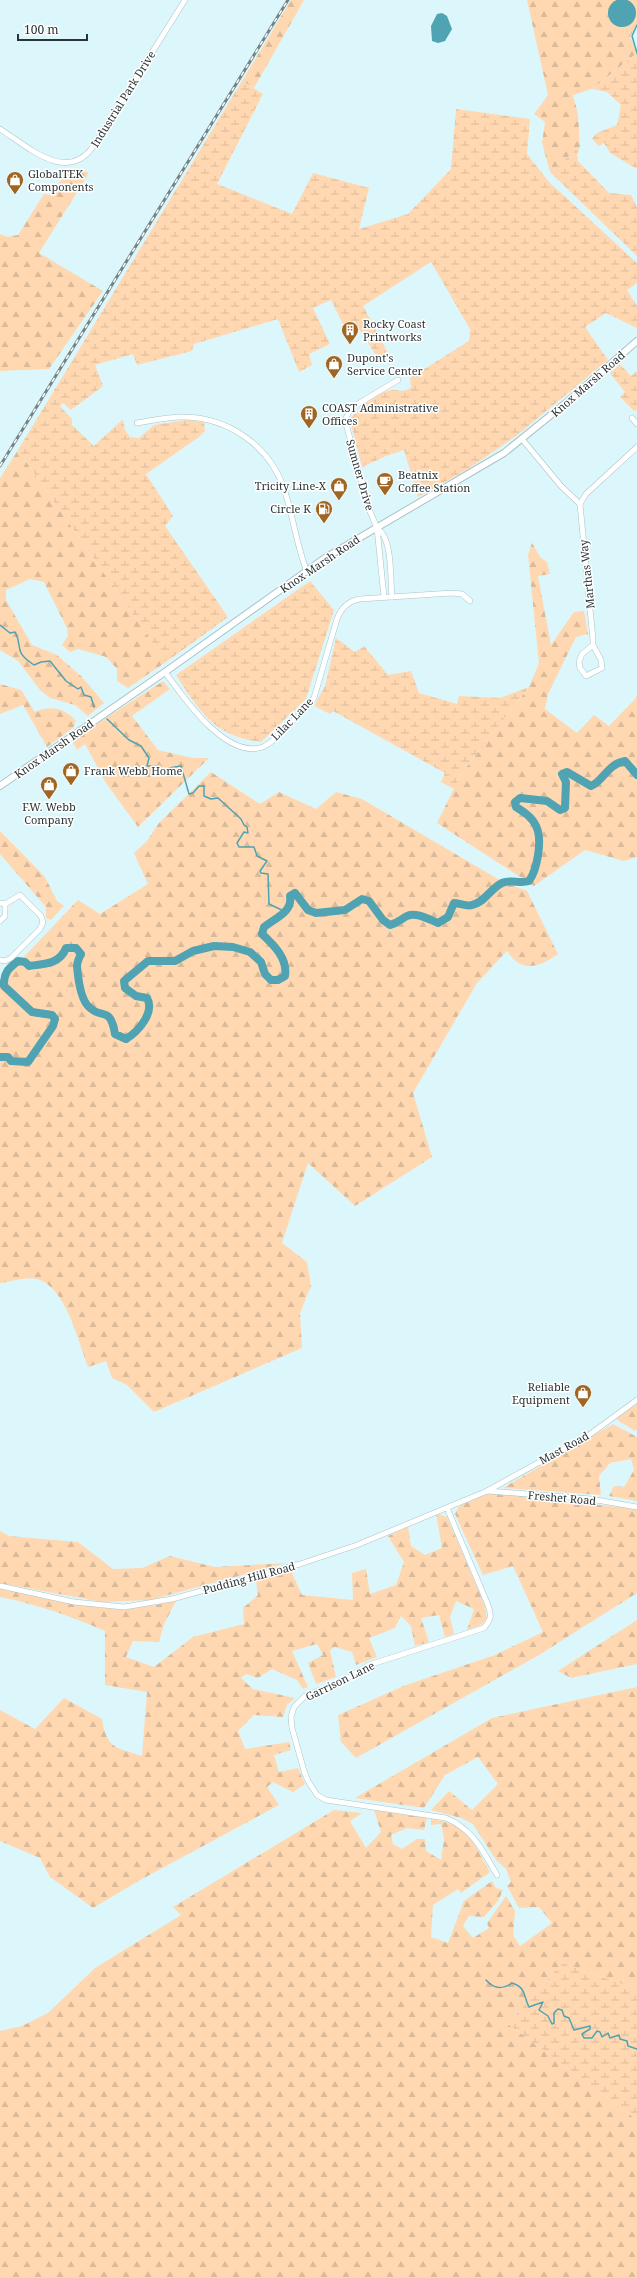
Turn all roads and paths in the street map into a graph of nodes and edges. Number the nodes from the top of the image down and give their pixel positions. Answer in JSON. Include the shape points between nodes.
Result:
{"nodes":[{"id":1,"x":185,"y":0,"type":"edge"},
{"id":2,"x":0,"y":129,"type":"edge"},
{"id":3,"x":637,"y":341,"type":"edge"},
{"id":4,"x":398,"y":380,"type":"dead end"},
{"id":5,"x":632,"y":418,"type":"dead end"},
{"id":6,"x":137,"y":423,"type":"dead end"},
{"id":7,"x":637,"y":424,"type":"edge"},
{"id":8,"x":522,"y":439,"type":"junction"},
{"id":9,"x":637,"y":447,"type":"edge"},
{"id":10,"x":580,"y":504,"type":"junction"},
{"id":11,"x":377,"y":528,"type":"junction"},
{"id":12,"x":307,"y":572,"type":"junction"},
{"id":13,"x":384,"y":597,"type":"junction"},
{"id":14,"x":392,"y":597,"type":"junction"},
{"id":15,"x":470,"y":602,"type":"dead end"},
{"id":16,"x":593,"y":645,"type":"junction"},
{"id":17,"x":165,"y":672,"type":"junction"},
{"id":18,"x":0,"y":786,"type":"edge"},
{"id":19,"x":2,"y":904,"type":"edge"},
{"id":20,"x":0,"y":921,"type":"edge"},
{"id":21,"x":0,"y":960,"type":"edge"},
{"id":22,"x":637,"y":1400,"type":"edge"},
{"id":23,"x":487,"y":1491,"type":"junction"},
{"id":24,"x":637,"y":1507,"type":"edge"},
{"id":25,"x":447,"y":1508,"type":"junction"},
{"id":26,"x":0,"y":1586,"type":"edge"},
{"id":27,"x":497,"y":1875,"type":"dead end"}],
"edges":[{"from":1,"to":2,"type":"street","name":"Industrial Park Drive","via":[[84,158],[74,163],[59,163]]},
{"from":3,"to":8,"type":"main road","name":"Knox Marsh Road"},
{"from":4,"to":11,"type":"street","name":"Sumner Drive","via":[[351,408],[345,417],[369,509]]},
{"from":5,"to":7,"type":"street"},
{"from":6,"to":12,"type":"street","via":[[172,417],[205,419],[226,426],[253,443],[269,459],[280,478]]},
{"from":8,"to":10,"type":"street","via":[[561,486]]},
{"from":8,"to":11,"type":"main road","name":"Knox Marsh Road","via":[[476,471]]},
{"from":9,"to":10,"type":"street","via":[[586,494]]},
{"from":10,"to":16,"type":"street","name":"Marthas Way"},
{"from":11,"to":12,"type":"main road","name":"Knox Marsh Road","via":[[341,548]]},
{"from":11,"to":13,"type":"street"},
{"from":11,"to":14,"type":"street","via":[[384,532],[388,543]]},
{"from":12,"to":17,"type":"main road","name":"Knox Marsh Road"},
{"from":13,"to":14,"type":"street","name":"Lilac Lane"},
{"from":13,"to":17,"type":"street","name":"Lilac Lane","via":[[354,600],[342,609],[336,619],[314,698],[298,716],[262,747],[245,747],[222,737],[198,716]]},
{"from":14,"to":15,"type":"street","name":"Lilac Lane","via":[[458,593],[466,596]]},
{"from":16,"to":16,"type":"street","name":"Marthas Way","via":[[582,654],[578,662],[586,676],[602,668]]},
{"from":17,"to":18,"type":"main road","name":"Knox Marsh Road"},
{"from":19,"to":20,"type":"street","via":[[5,916]]},
{"from":19,"to":21,"type":"street","via":[[20,895],[41,916],[43,922],[40,929],[11,958]]},
{"from":22,"to":23,"type":"street","name":"Mast Road","via":[[589,1434]]},
{"from":23,"to":24,"type":"street","name":"Freshet Road","via":[[585,1499]]},
{"from":23,"to":25,"type":"street","name":"Pudding Hill Road"},
{"from":25,"to":26,"type":"street","name":"Pudding Hill Road","via":[[341,1551],[151,1604],[102,1606]]},
{"from":25,"to":27,"type":"street","name":"Garrison Lane","via":[[492,1614],[491,1619],[484,1628],[369,1665],[331,1687],[306,1696],[294,1707],[291,1717],[292,1728],[308,1781],[317,1795],[326,1800],[446,1818],[461,1824],[476,1840]]}]}
